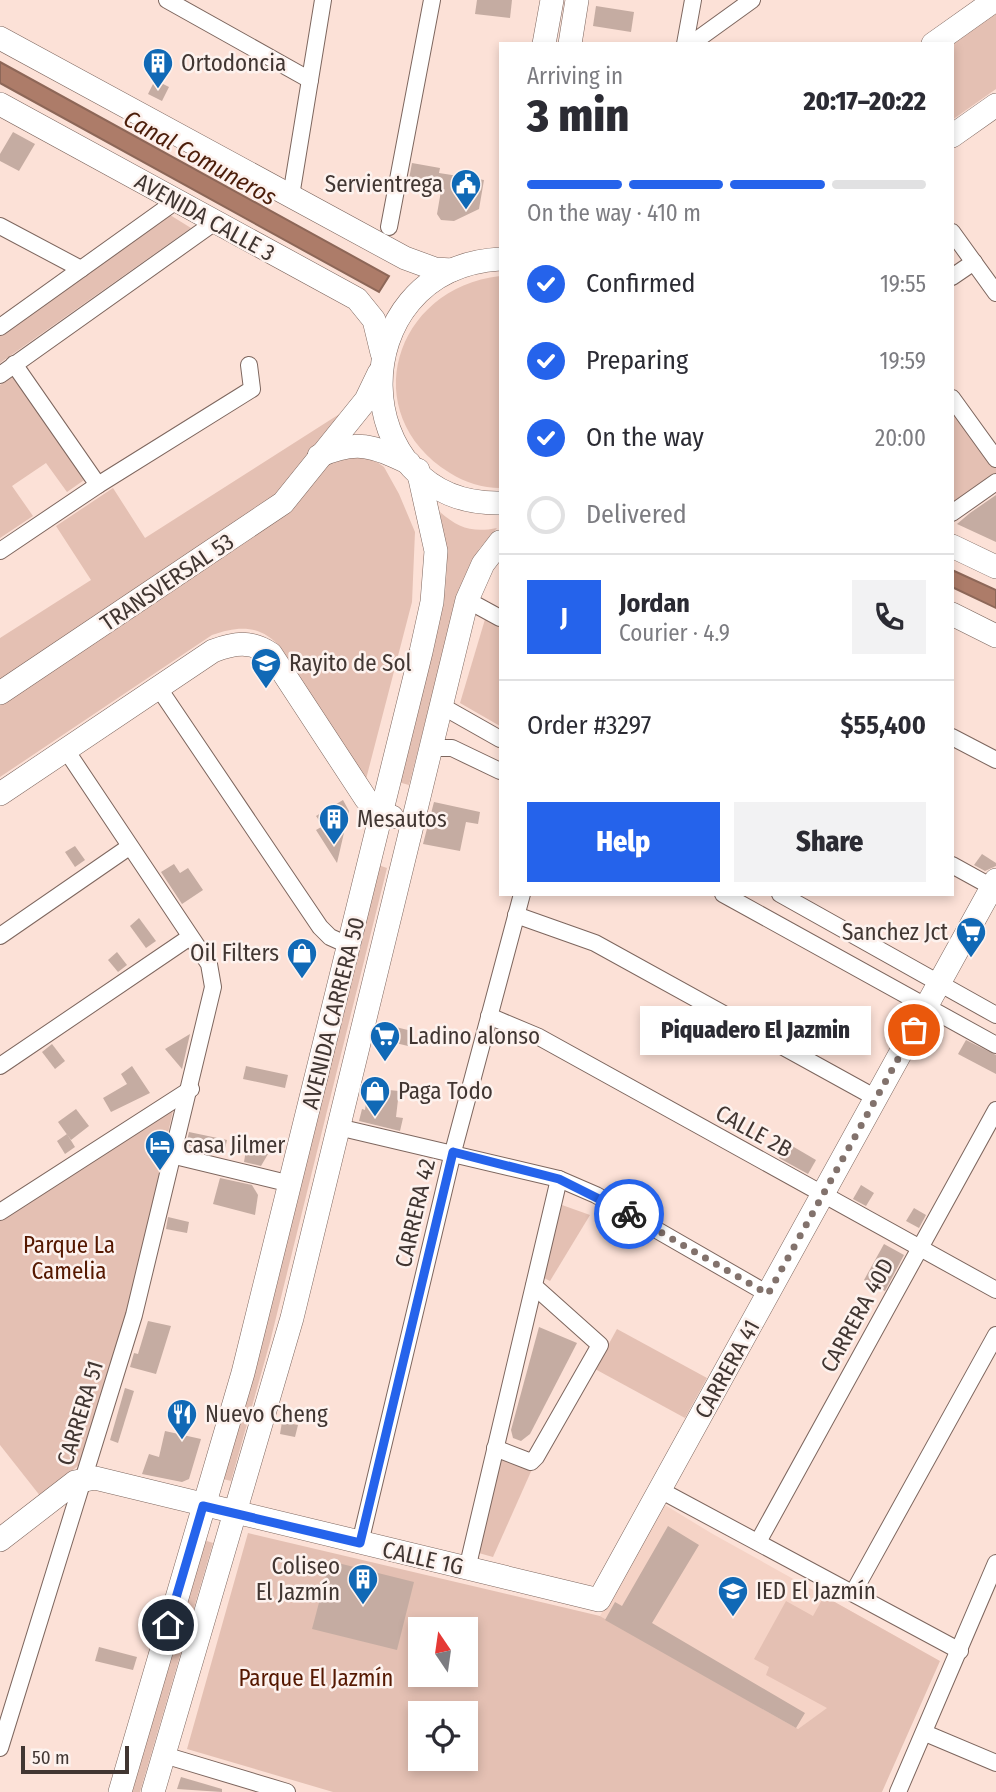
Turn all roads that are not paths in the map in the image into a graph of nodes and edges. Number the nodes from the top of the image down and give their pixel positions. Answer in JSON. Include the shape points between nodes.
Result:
{"nodes":[{"id":1,"x":167,"y":0,"type":"edge"},
{"id":2,"x":323,"y":0,"type":"edge"},
{"id":3,"x":432,"y":0,"type":"edge"},
{"id":4,"x":552,"y":0,"type":"edge"},
{"id":5,"x":577,"y":0,"type":"edge"},
{"id":6,"x":693,"y":0,"type":"edge"},
{"id":7,"x":752,"y":0,"type":"edge"},
{"id":8,"x":995,"y":0,"type":"edge"},
{"id":9,"x":0,"y":38,"type":"edge"},
{"id":10,"x":544,"y":42,"type":"edge"},
{"id":11,"x":570,"y":42,"type":"edge"},
{"id":12,"x":685,"y":42,"type":"edge"},
{"id":13,"x":694,"y":42,"type":"edge"},
{"id":14,"x":936,"y":42,"type":"edge"},
{"id":15,"x":310,"y":80,"type":"junction"},
{"id":16,"x":0,"y":104,"type":"edge"},
{"id":17,"x":995,"y":108,"type":"edge"},
{"id":18,"x":954,"y":135,"type":"edge"},
{"id":19,"x":291,"y":196,"type":"junction"},
{"id":20,"x":176,"y":201,"type":"junction"},
{"id":21,"x":215,"y":222,"type":"junction"},
{"id":22,"x":0,"y":226,"type":"edge"},
{"id":23,"x":389,"y":227,"type":"dead end"},
{"id":24,"x":954,"y":235,"type":"edge"},
{"id":25,"x":495,"y":256,"type":"edge"},
{"id":26,"x":974,"y":262,"type":"junction"},
{"id":27,"x":81,"y":269,"type":"junction"},
{"id":28,"x":452,"y":270,"type":"junction"},
{"id":29,"x":954,"y":276,"type":"edge"},
{"id":30,"x":996,"y":293,"type":"edge"},
{"id":31,"x":0,"y":327,"type":"edge"},
{"id":32,"x":381,"y":363,"type":"junction"},
{"id":33,"x":15,"y":364,"type":"junction"},
{"id":34,"x":249,"y":365,"type":"dead end"},
{"id":35,"x":0,"y":374,"type":"edge"},
{"id":36,"x":954,"y":401,"type":"edge"},
{"id":37,"x":319,"y":456,"type":"junction"},
{"id":38,"x":996,"y":459,"type":"edge"},
{"id":39,"x":414,"y":467,"type":"junction"},
{"id":40,"x":996,"y":482,"type":"edge"},
{"id":41,"x":98,"y":485,"type":"junction"},
{"id":42,"x":499,"y":503,"type":"edge"},
{"id":43,"x":954,"y":512,"type":"edge"},
{"id":44,"x":499,"y":543,"type":"edge"},
{"id":45,"x":954,"y":547,"type":"edge"},
{"id":46,"x":0,"y":551,"type":"edge"},
{"id":47,"x":996,"y":567,"type":"edge"},
{"id":48,"x":467,"y":600,"type":"junction"},
{"id":49,"x":954,"y":615,"type":"edge"},
{"id":50,"x":499,"y":617,"type":"edge"},
{"id":51,"x":996,"y":636,"type":"edge"},
{"id":52,"x":158,"y":687,"type":"junction"},
{"id":53,"x":0,"y":693,"type":"edge"},
{"id":54,"x":440,"y":705,"type":"junction"},
{"id":55,"x":499,"y":738,"type":"edge"},
{"id":56,"x":954,"y":738,"type":"edge"},
{"id":57,"x":430,"y":748,"type":"junction"},
{"id":58,"x":66,"y":750,"type":"junction"},
{"id":59,"x":996,"y":760,"type":"edge"},
{"id":60,"x":499,"y":771,"type":"edge"},
{"id":61,"x":0,"y":794,"type":"edge"},
{"id":62,"x":382,"y":813,"type":"junction"},
{"id":63,"x":412,"y":823,"type":"junction"},
{"id":64,"x":129,"y":847,"type":"junction"},
{"id":65,"x":954,"y":866,"type":"edge"},
{"id":66,"x":994,"y":884,"type":"edge"},
{"id":67,"x":521,"y":896,"type":"edge"},
{"id":68,"x":727,"y":896,"type":"edge"},
{"id":69,"x":784,"y":896,"type":"edge"},
{"id":70,"x":516,"y":915,"type":"junction"},
{"id":71,"x":0,"y":936,"type":"edge"},
{"id":72,"x":190,"y":937,"type":"junction"},
{"id":73,"x":350,"y":946,"type":"junction"},
{"id":74,"x":939,"y":983,"type":"junction"},
{"id":75,"x":926,"y":1007,"type":"junction"},
{"id":76,"x":996,"y":1015,"type":"edge"},
{"id":77,"x":489,"y":1016,"type":"junction"},
{"id":78,"x":996,"y":1045,"type":"edge"},
{"id":79,"x":0,"y":1066,"type":"edge"},
{"id":80,"x":191,"y":1089,"type":"junction"},
{"id":81,"x":876,"y":1098,"type":"junction"},
{"id":82,"x":996,"y":1110,"type":"edge"},
{"id":83,"x":338,"y":1127,"type":"junction"},
{"id":84,"x":453,"y":1152,"type":"junction"},
{"id":85,"x":175,"y":1156,"type":"junction"},
{"id":86,"x":559,"y":1179,"type":"junction"},
{"id":87,"x":291,"y":1184,"type":"junction"},
{"id":88,"x":823,"y":1195,"type":"junction"},
{"id":89,"x":0,"y":1212,"type":"edge"},
{"id":90,"x":920,"y":1248,"type":"junction"},
{"id":91,"x":534,"y":1286,"type":"junction"},
{"id":92,"x":996,"y":1290,"type":"edge"},
{"id":93,"x":768,"y":1294,"type":"junction"},
{"id":94,"x":996,"y":1335,"type":"edge"},
{"id":95,"x":495,"y":1448,"type":"junction"},
{"id":96,"x":84,"y":1478,"type":"junction"},
{"id":97,"x":660,"y":1490,"type":"junction"},
{"id":98,"x":203,"y":1506,"type":"junction"},
{"id":99,"x":236,"y":1514,"type":"junction"},
{"id":100,"x":0,"y":1540,"type":"edge"},
{"id":101,"x":758,"y":1542,"type":"junction"},
{"id":102,"x":360,"y":1543,"type":"junction"},
{"id":103,"x":996,"y":1563,"type":"edge"},
{"id":104,"x":467,"y":1569,"type":"junction"},
{"id":105,"x":853,"y":1593,"type":"junction"},
{"id":106,"x":599,"y":1600,"type":"joint"},
{"id":107,"x":960,"y":1651,"type":"junction"},
{"id":108,"x":925,"y":1732,"type":"junction"},
{"id":109,"x":0,"y":1748,"type":"edge"},
{"id":110,"x":164,"y":1755,"type":"junction"},
{"id":111,"x":996,"y":1763,"type":"edge"},
{"id":112,"x":120,"y":1792,"type":"edge"},
{"id":113,"x":153,"y":1792,"type":"edge"},
{"id":114,"x":287,"y":1792,"type":"edge"},
{"id":115,"x":898,"y":1792,"type":"edge"}],
"edges":[{"from":1,"to":15,"type":"street"},
{"from":2,"to":15,"type":"street"},
{"from":3,"to":23,"type":"street"},
{"from":4,"to":10,"type":"main road"},
{"from":5,"to":11,"type":"main road"},
{"from":6,"to":12,"type":"street"},
{"from":7,"to":13,"type":"street"},
{"from":8,"to":14,"type":"main road"},
{"from":9,"to":19,"type":"main road"},
{"from":15,"to":19,"type":"street"},
{"from":16,"to":20,"type":"main road","name":"AVENIDA CALLE 3"},
{"from":17,"to":18,"type":"main road"},
{"from":19,"to":28,"type":"main road","via":[[405,258]]},
{"from":20,"to":21,"type":"main road","name":"AVENIDA CALLE 3"},
{"from":20,"to":27,"type":"street"},
{"from":21,"to":32,"type":"main road","name":"AVENIDA CALLE 3","via":[[356,299],[374,320]]},
{"from":21,"to":33,"type":"street"},
{"from":22,"to":27,"type":"street"},
{"from":24,"to":26,"type":"street"},
{"from":25,"to":28,"type":"main road"},
{"from":26,"to":29,"type":"street"},
{"from":26,"to":30,"type":"street"},
{"from":27,"to":31,"type":"street"},
{"from":28,"to":32,"type":"main road","name":"TRANSVERSAL 53","via":[[415,295],[390,331]]},
{"from":32,"to":37,"type":"main road","name":"TRANSVERSAL 53","via":[[366,400]]},
{"from":32,"to":39,"type":"main road","name":"AVENIDA CALLE 3","via":[[380,397],[386,422]]},
{"from":33,"to":35,"type":"street"},
{"from":33,"to":41,"type":"street"},
{"from":34,"to":41,"type":"street","via":[[252,389]]},
{"from":36,"to":38,"type":"street"},
{"from":37,"to":39,"type":"main road","via":[[358,445]]},
{"from":37,"to":53,"type":"main road","name":"TRANSVERSAL 53","via":[[291,495],[263,519]]},
{"from":39,"to":42,"type":"main road","via":[[459,496]]},
{"from":39,"to":62,"type":"main road","name":"AVENIDA CARRERA 50","via":[[436,551],[432,602]]},
{"from":40,"to":43,"type":"street"},
{"from":41,"to":46,"type":"street"},
{"from":44,"to":48,"type":"main road","name":"AVENIDA CARRERA 50","via":[[478,573]]},
{"from":45,"to":47,"type":"main road"},
{"from":48,"to":50,"type":"street"},
{"from":48,"to":54,"type":"main road","name":"AVENIDA CARRERA 50"},
{"from":49,"to":51,"type":"main road"},
{"from":52,"to":58,"type":"main road"},
{"from":52,"to":62,"type":"main road","via":[[213,651],[239,643],[254,644],[271,654],[354,782]]},
{"from":52,"to":73,"type":"street","via":[[320,927]]},
{"from":54,"to":55,"type":"street"},
{"from":54,"to":57,"type":"main road","name":"AVENIDA CARRERA 50"},
{"from":56,"to":59,"type":"street"},
{"from":57,"to":60,"type":"street","via":[[452,748]]},
{"from":57,"to":63,"type":"main road","name":"AVENIDA CARRERA 50"},
{"from":58,"to":61,"type":"main road"},
{"from":58,"to":64,"type":"street"},
{"from":62,"to":63,"type":"main road"},
{"from":62,"to":73,"type":"main road","name":"AVENIDA CARRERA 50"},
{"from":63,"to":83,"type":"main road","name":"AVENIDA CARRERA 50"},
{"from":64,"to":71,"type":"street"},
{"from":64,"to":72,"type":"street","name":"CARRERA 51"},
{"from":65,"to":66,"type":"street"},
{"from":66,"to":74,"type":"main road","name":"CARRERA 41"},
{"from":67,"to":70,"type":"street","name":"CARRERA 42"},
{"from":68,"to":75,"type":"street"},
{"from":69,"to":74,"type":"street"},
{"from":70,"to":77,"type":"street","name":"CARRERA 42"},
{"from":70,"to":81,"type":"street","via":[[595,943]]},
{"from":72,"to":79,"type":"street"},
{"from":72,"to":80,"type":"street","name":"CARRERA 51","via":[[209,964],[213,987]]},
{"from":73,"to":87,"type":"main road","name":"AVENIDA CARRERA 50"},
{"from":74,"to":75,"type":"main road","name":"CARRERA 41"},
{"from":74,"to":76,"type":"street"},
{"from":75,"to":78,"type":"street"},
{"from":75,"to":81,"type":"main road","name":"CARRERA 41"},
{"from":77,"to":84,"type":"street","name":"CARRERA 42"},
{"from":77,"to":88,"type":"street","name":"CALLE 2B","via":[[539,1037]]},
{"from":80,"to":85,"type":"street","name":"CARRERA 51"},
{"from":80,"to":89,"type":"street"},
{"from":81,"to":88,"type":"main road","name":"CARRERA 41"},
{"from":82,"to":90,"type":"street","name":"CARRERA 40D"},
{"from":83,"to":84,"type":"street"},
{"from":83,"to":99,"type":"main road","name":"AVENIDA CARRERA 50","via":[[292,1318]]},
{"from":84,"to":86,"type":"street"},
{"from":84,"to":102,"type":"street","name":"CARRERA 42"},
{"from":85,"to":87,"type":"street"},
{"from":85,"to":96,"type":"street","name":"CARRERA 51","via":[[134,1315]]},
{"from":86,"to":91,"type":"street"},
{"from":86,"to":93,"type":"street","via":[[596,1195]]},
{"from":87,"to":98,"type":"main road","name":"AVENIDA CARRERA 50","via":[[243,1373]]},
{"from":88,"to":90,"type":"street","name":"CALLE 2B"},
{"from":88,"to":93,"type":"main road","name":"CARRERA 41"},
{"from":90,"to":92,"type":"street","name":"CALLE 2B"},
{"from":90,"to":101,"type":"street","name":"CARRERA 40D"},
{"from":91,"to":95,"type":"street"},
{"from":91,"to":95,"type":"street","via":[[600,1345],[531,1462]]},
{"from":93,"to":97,"type":"main road","name":"CARRERA 41"},
{"from":94,"to":105,"type":"street"},
{"from":95,"to":104,"type":"street"},
{"from":96,"to":98,"type":"main road","name":"CALLE 1G"},
{"from":96,"to":100,"type":"main road"},
{"from":96,"to":109,"type":"street","name":"CARRERA 51"},
{"from":97,"to":101,"type":"street"},
{"from":97,"to":106,"type":"main road","name":"CARRERA 41"},
{"from":98,"to":99,"type":"main road","name":"CALLE 1G"},
{"from":98,"to":112,"type":"main road","name":"AVENIDA CARRERA 50"},
{"from":99,"to":102,"type":"main road","name":"CALLE 1G"},
{"from":99,"to":110,"type":"main road","name":"AVENIDA CARRERA 50"},
{"from":101,"to":105,"type":"street"},
{"from":102,"to":104,"type":"main road","name":"CALLE 1G"},
{"from":103,"to":107,"type":"street"},
{"from":104,"to":106,"type":"main road","name":"CALLE 1G"},
{"from":105,"to":107,"type":"street"},
{"from":107,"to":108,"type":"street"},
{"from":108,"to":111,"type":"street"},
{"from":108,"to":115,"type":"street"},
{"from":110,"to":113,"type":"main road","name":"AVENIDA CARRERA 50"},
{"from":110,"to":114,"type":"street"}]}
